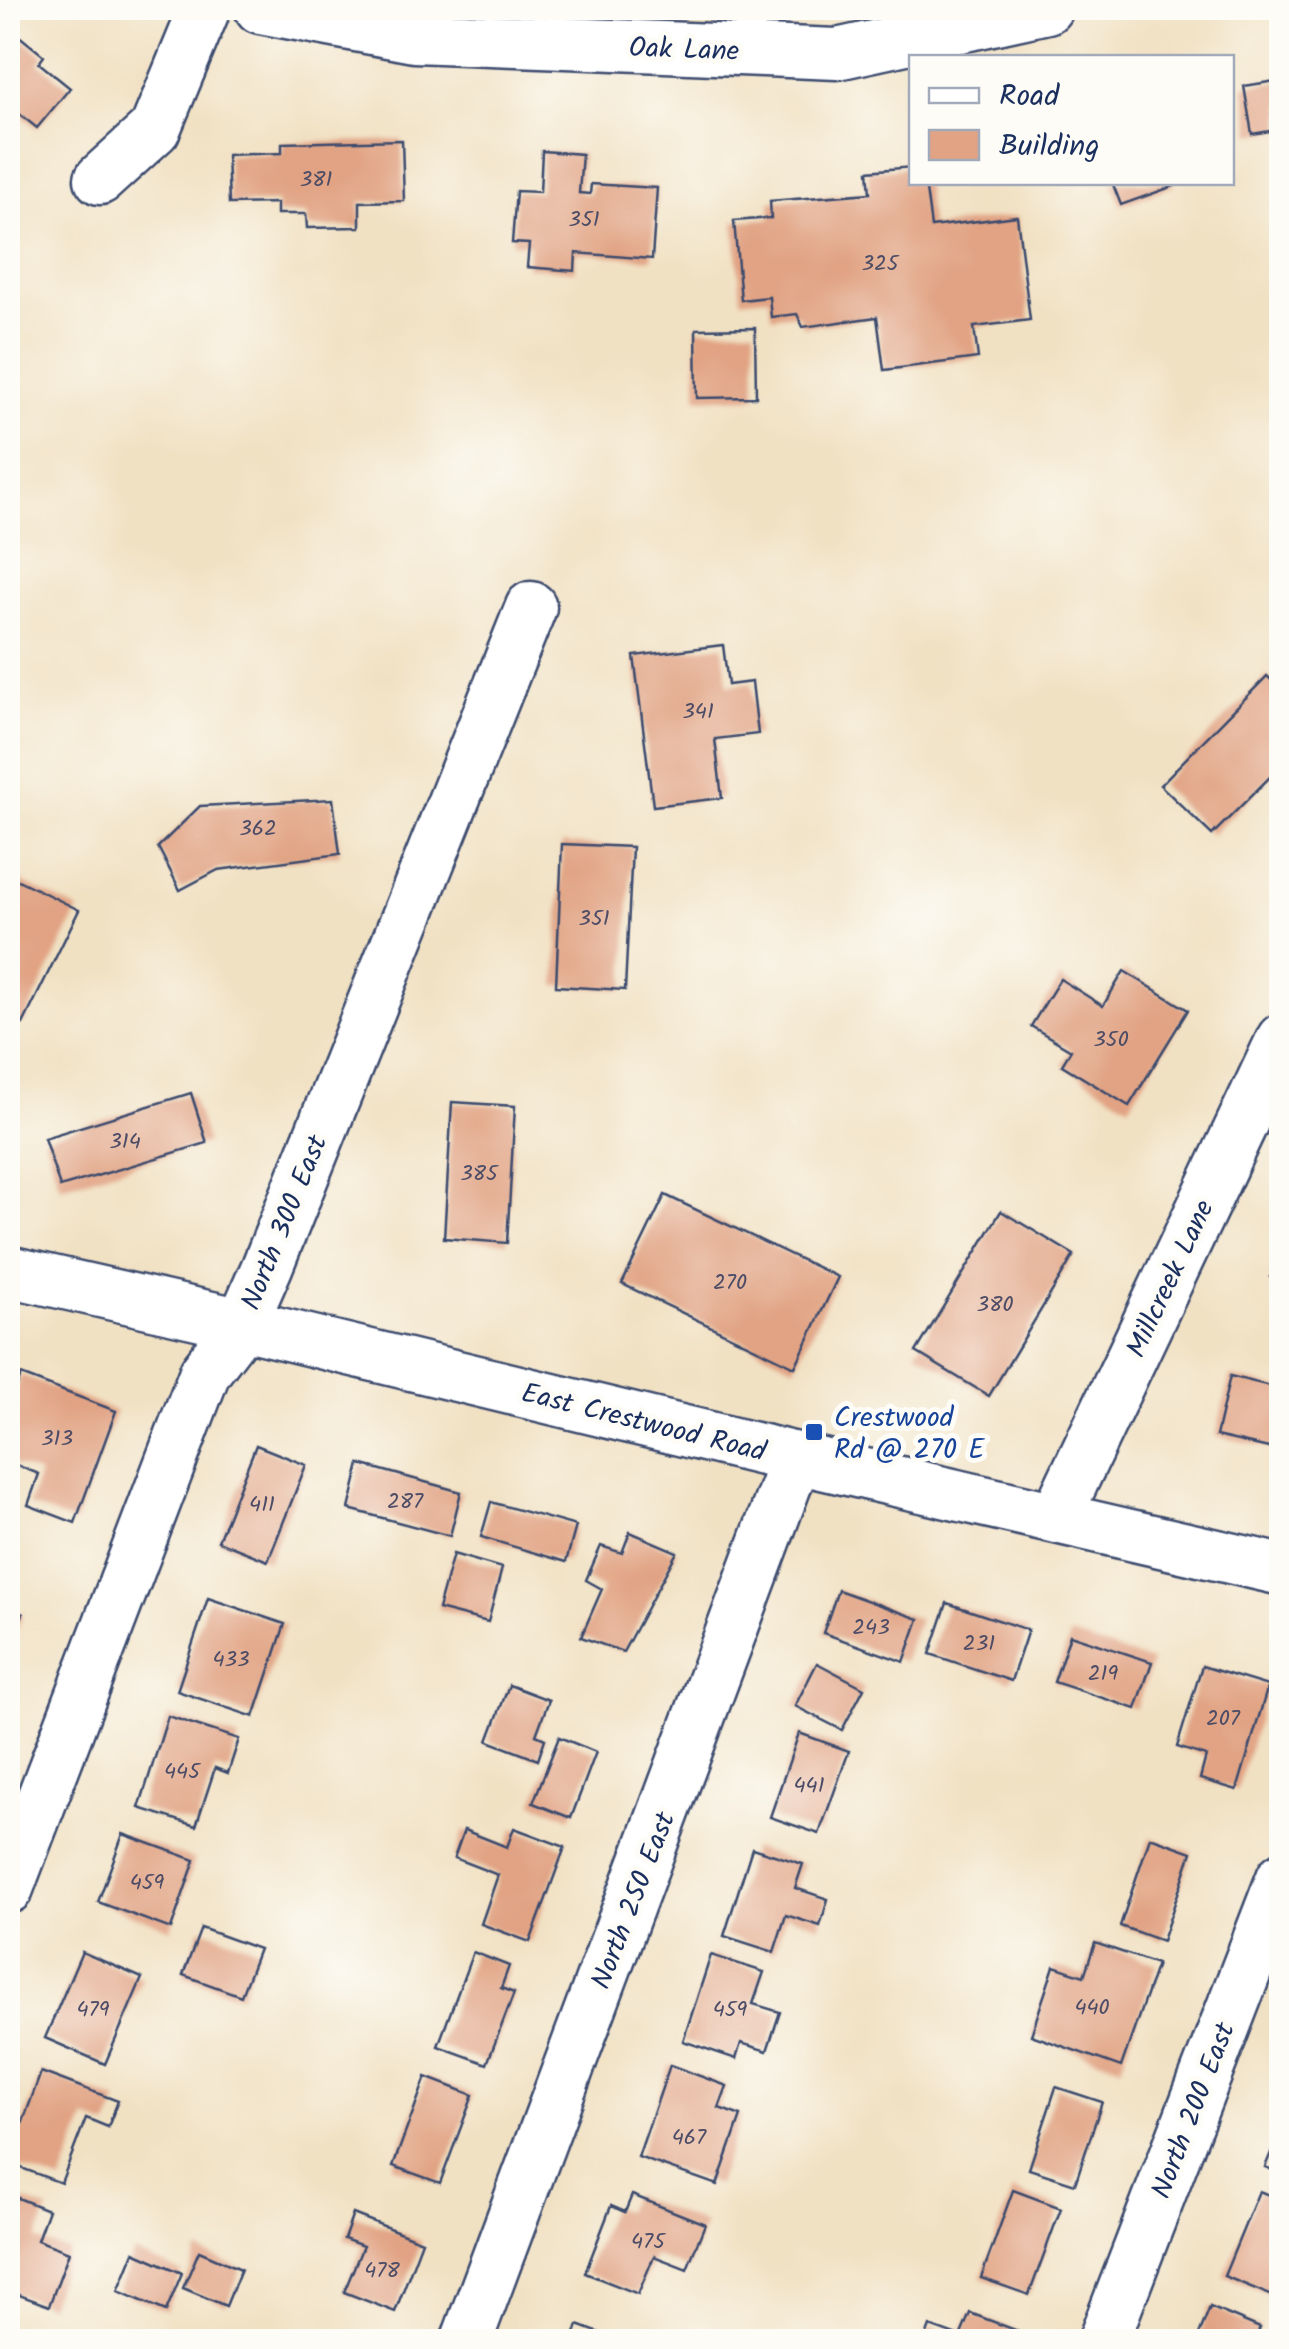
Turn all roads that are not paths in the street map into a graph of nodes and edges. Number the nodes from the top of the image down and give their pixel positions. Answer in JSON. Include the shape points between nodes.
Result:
{"nodes":[{"id":1,"x":206,"y":8,"type":"edge"},
{"id":2,"x":260,"y":8,"type":"edge"},
{"id":3,"x":1046,"y":8,"type":"edge"},
{"id":4,"x":100,"y":178,"type":"dead end"},
{"id":5,"x":531,"y":607,"type":"dead end"},
{"id":6,"x":1282,"y":1038,"type":"edge"},
{"id":7,"x":8,"y":1271,"type":"edge"},
{"id":8,"x":242,"y":1324,"type":"junction"},
{"id":9,"x":796,"y":1458,"type":"junction"},
{"id":10,"x":1056,"y":1517,"type":"junction"},
{"id":11,"x":1282,"y":1570,"type":"edge"},
{"id":12,"x":1282,"y":1878,"type":"edge"},
{"id":13,"x":8,"y":1888,"type":"edge"},
{"id":14,"x":466,"y":2342,"type":"edge"},
{"id":15,"x":1104,"y":2342,"type":"edge"}],
"edges":[{"from":1,"to":4,"type":"street","via":[[155,129]]},
{"from":2,"to":3,"type":"street","name":"Oak Lane","via":[[414,37],[837,54]]},
{"from":5,"to":8,"type":"street","name":"North 300 East"},
{"from":6,"to":10,"type":"street","name":"Millcreek Lane"},
{"from":7,"to":8,"type":"street","name":"East Crestwood Road"},
{"from":8,"to":9,"type":"street","name":"East Crestwood Road"},
{"from":8,"to":13,"type":"street","name":"North 300 East","via":[[206,1372]]},
{"from":9,"to":10,"type":"street","name":"East Crestwood Road"},
{"from":9,"to":14,"type":"street","name":"North 250 East"},
{"from":10,"to":11,"type":"street","name":"East Crestwood Road"},
{"from":12,"to":15,"type":"street","name":"North 200 East"}]}
